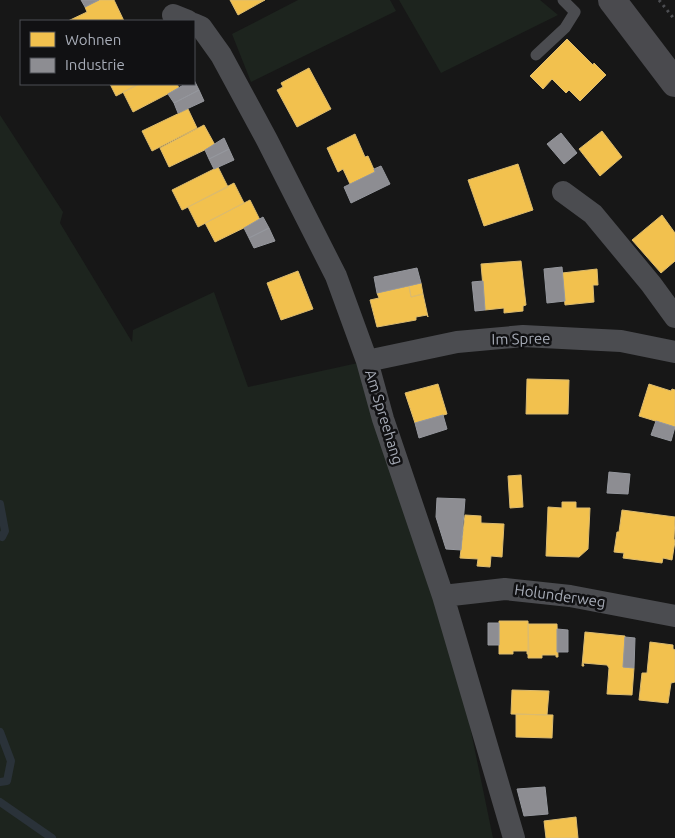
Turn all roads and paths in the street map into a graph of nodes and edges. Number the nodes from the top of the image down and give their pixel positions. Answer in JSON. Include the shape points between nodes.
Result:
{"nodes":[{"id":1,"x":563,"y":0,"type":"edge"},
{"id":2,"x":612,"y":0,"type":"edge"},
{"id":3,"x":659,"y":0,"type":"edge"},
{"id":4,"x":675,"y":20,"type":"edge"},
{"id":5,"x":195,"y":24,"type":"edge"},
{"id":6,"x":536,"y":54,"type":"dead end"},
{"id":7,"x":675,"y":83,"type":"edge"},
{"id":8,"x":562,"y":192,"type":"dead end"},
{"id":9,"x":675,"y":317,"type":"edge"},
{"id":10,"x":675,"y":352,"type":"edge"},
{"id":11,"x":367,"y":361,"type":"junction"},
{"id":12,"x":443,"y":596,"type":"junction"},
{"id":13,"x":675,"y":616,"type":"edge"},
{"id":14,"x":514,"y":838,"type":"edge"}],
"edges":[{"from":1,"to":6,"type":"lane","via":[[574,12],[565,28]]},
{"from":2,"to":7,"type":"main road"},
{"from":3,"to":4,"type":"path"},
{"from":5,"to":11,"type":"street","name":"Am Spreehang","via":[[201,27],[221,55],[313,229],[336,276]]},
{"from":8,"to":9,"type":"street","via":[[593,214]]},
{"from":10,"to":11,"type":"street","name":"Im Spree","via":[[621,341],[523,336],[457,342]]},
{"from":11,"to":12,"type":"street","name":"Am Spreehang","via":[[383,419]]},
{"from":12,"to":13,"type":"street","name":"Holunderweg","via":[[505,589],[570,596]]},
{"from":12,"to":14,"type":"street","name":"Am Spreehang"}]}
